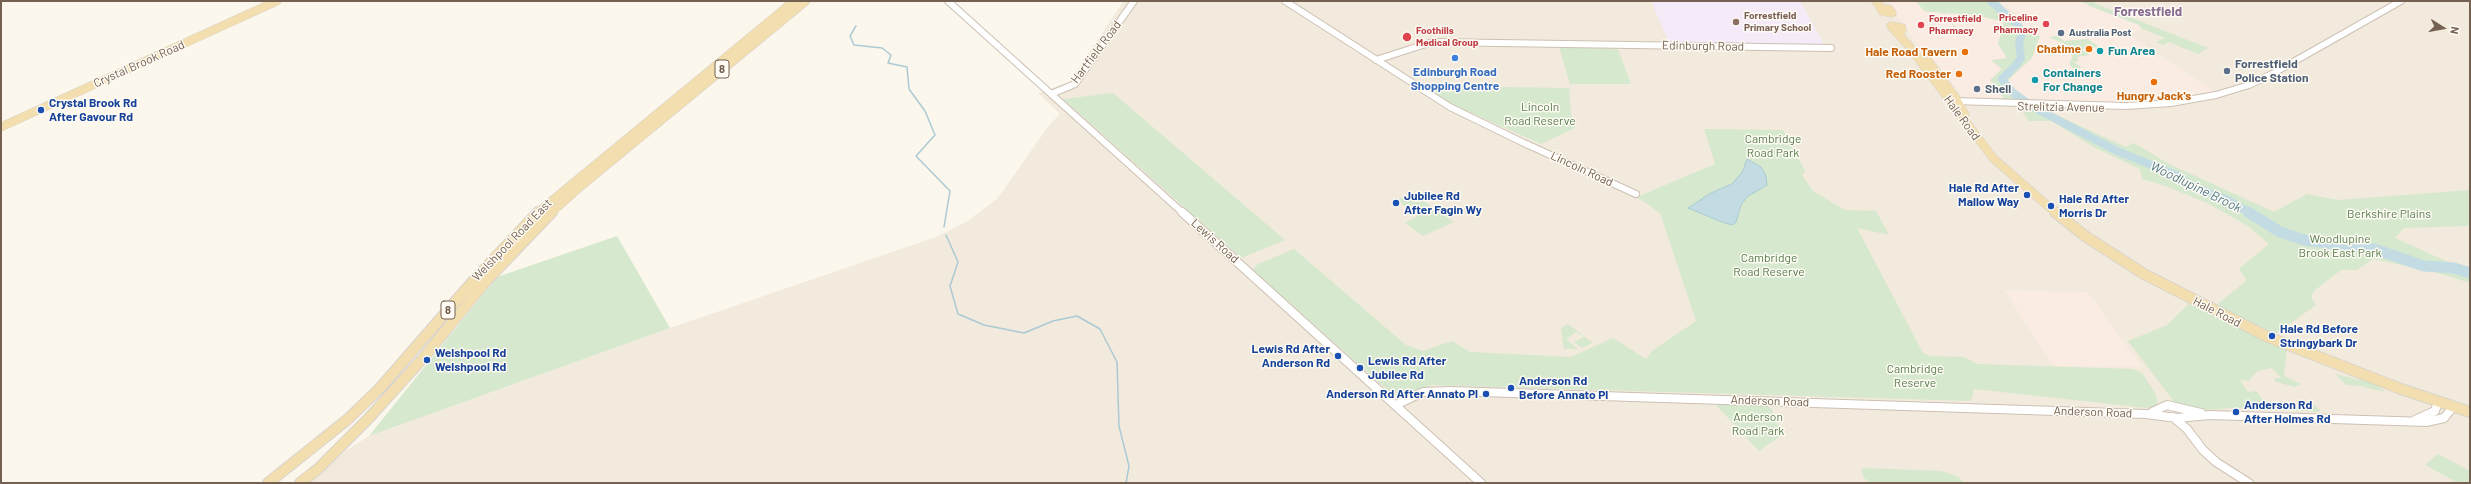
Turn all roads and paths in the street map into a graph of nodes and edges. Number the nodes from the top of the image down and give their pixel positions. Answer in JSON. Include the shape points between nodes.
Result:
{"nodes":[{"id":1,"x":277,"y":1,"type":"edge"},
{"id":2,"x":794,"y":1,"type":"edge"},
{"id":3,"x":806,"y":1,"type":"edge"},
{"id":4,"x":948,"y":1,"type":"edge"},
{"id":5,"x":1134,"y":1,"type":"edge"},
{"id":6,"x":1285,"y":1,"type":"edge"},
{"id":7,"x":1876,"y":1,"type":"edge"},
{"id":8,"x":1880,"y":1,"type":"edge"},
{"id":9,"x":2400,"y":1,"type":"edge"},
{"id":10,"x":1887,"y":11,"type":"junction"},
{"id":11,"x":1800,"y":47,"type":"dead end"},
{"id":12,"x":2304,"y":57,"type":"junction"},
{"id":13,"x":1378,"y":59,"type":"junction"},
{"id":14,"x":720,"y":61,"type":"junction"},
{"id":15,"x":730,"y":63,"type":"junction"},
{"id":16,"x":1051,"y":94,"type":"junction"},
{"id":17,"x":1954,"y":103,"type":"junction"},
{"id":18,"x":1,"y":127,"type":"edge"},
{"id":19,"x":1636,"y":194,"type":"dead end"},
{"id":20,"x":2438,"y":402,"type":"junction"},
{"id":21,"x":1396,"y":405,"type":"junction"},
{"id":22,"x":2176,"y":407,"type":"junction"},
{"id":23,"x":2453,"y":407,"type":"junction"},
{"id":24,"x":2162,"y":409,"type":"junction"},
{"id":25,"x":2470,"y":412,"type":"edge"},
{"id":26,"x":2146,"y":414,"type":"junction"},
{"id":27,"x":2210,"y":415,"type":"junction"},
{"id":28,"x":2177,"y":417,"type":"junction"},
{"id":29,"x":2411,"y":422,"type":"junction"},
{"id":30,"x":268,"y":483,"type":"edge"},
{"id":31,"x":300,"y":483,"type":"edge"},
{"id":32,"x":1481,"y":483,"type":"edge"},
{"id":33,"x":2248,"y":483,"type":"edge"}],
"edges":[{"from":1,"to":18,"type":"main road","name":"Crystal Brook Road"},
{"from":2,"to":14,"type":"main road","name":"Welshpool Road East","number":"8"},
{"from":3,"to":15,"type":"main road","name":"Welshpool Road East","number":"8"},
{"from":4,"to":16,"type":"street","name":"Lewis Road"},
{"from":5,"to":16,"type":"street","name":"Hartfield Road","via":[[1075,84]]},
{"from":6,"to":13,"type":"street","name":"Lincoln Road"},
{"from":7,"to":10,"type":"main road","name":"Hale Road"},
{"from":8,"to":10,"type":"main road","name":"Hale Road"},
{"from":9,"to":12,"type":"street","name":"Strelitzia Avenue","via":[[2337,41]]},
{"from":10,"to":17,"type":"main road","name":"Hale Road","via":[[1897,28],[1924,57]]},
{"from":11,"to":13,"type":"street","name":"Edinburgh Road","via":[[1432,42]]},
{"from":12,"to":17,"type":"street","name":"Strelitzia Avenue","via":[[2249,85],[2216,95],[2171,103],[2123,106]]},
{"from":12,"to":17,"type":"street","name":"Strelitzia Avenue","via":[[2254,87],[2220,97],[2149,108]]},
{"from":13,"to":19,"type":"street","name":"Lincoln Road","via":[[1450,107],[1498,130],[1512,140]]},
{"from":14,"to":15,"type":"main road"},
{"from":14,"to":30,"type":"main road","name":"Welshpool Road East","number":"8","via":[[547,203],[478,274],[381,387],[348,419]]},
{"from":15,"to":31,"type":"main road","name":"Welshpool Road East","number":"8","via":[[580,187],[531,232],[368,419],[319,468]]},
{"from":16,"to":21,"type":"street","name":"Lewis Road"},
{"from":17,"to":20,"type":"main road","name":"Hale Road","via":[[1986,150],[2018,182],[2085,236],[2144,274],[2249,328],[2319,359]]},
{"from":20,"to":23,"type":"main road","name":"Hale Road"},
{"from":20,"to":29,"type":"street","name":"Anderson Road","via":[[2435,411]]},
{"from":21,"to":26,"type":"street","name":"Anderson Road","via":[[1423,392],[1451,391]]},
{"from":21,"to":32,"type":"street","name":"Lewis Road"},
{"from":22,"to":24,"type":"street","name":"Anderson Road","via":[[2167,405]]},
{"from":22,"to":27,"type":"street","name":"Anderson Road"},
{"from":22,"to":28,"type":"street","via":[[2183,412]]},
{"from":23,"to":25,"type":"main road","name":"Hale Road"},
{"from":23,"to":29,"type":"street","name":"Anderson Road","via":[[2449,414],[2438,420]]},
{"from":24,"to":26,"type":"street","name":"Anderson Road"},
{"from":24,"to":28,"type":"street"},
{"from":26,"to":28,"type":"street","name":"Anderson Road"},
{"from":27,"to":28,"type":"street","name":"Anderson Road"},
{"from":27,"to":29,"type":"street","name":"Anderson Road"},
{"from":28,"to":33,"type":"street","via":[[2203,450]]}]}
